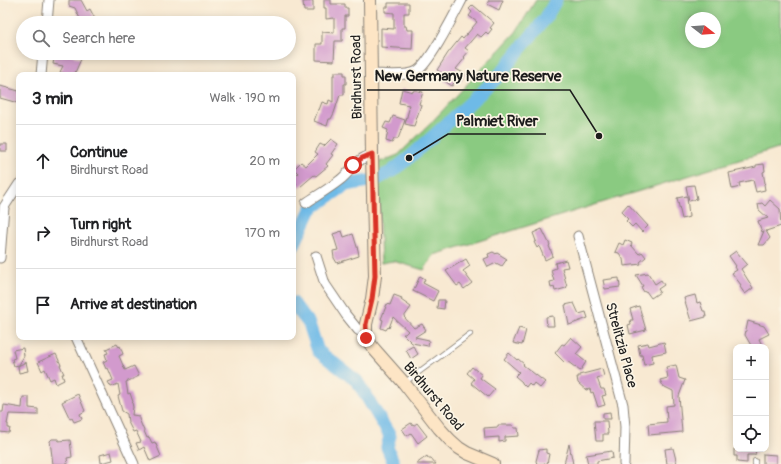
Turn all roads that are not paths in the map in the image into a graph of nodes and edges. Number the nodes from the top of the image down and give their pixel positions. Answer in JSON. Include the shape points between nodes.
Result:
{"nodes":[{"id":1,"x":49,"y":0,"type":"edge"},
{"id":2,"x":370,"y":0,"type":"edge"},
{"id":3,"x":462,"y":0,"type":"edge"},
{"id":4,"x":48,"y":16,"type":"edge"},
{"id":5,"x":42,"y":60,"type":"edge"},
{"id":6,"x":41,"y":72,"type":"edge"},
{"id":7,"x":371,"y":74,"type":"junction"},
{"id":8,"x":372,"y":159,"type":"junction"},
{"id":9,"x":16,"y":189,"type":"edge"},
{"id":10,"x":306,"y":203,"type":"dead end"},
{"id":11,"x":578,"y":236,"type":"dead end"},
{"id":12,"x":316,"y":256,"type":"dead end"},
{"id":13,"x":0,"y":258,"type":"edge"},
{"id":14,"x":365,"y":331,"type":"junction"},
{"id":15,"x":470,"y":334,"type":"dead end"},
{"id":16,"x":77,"y":340,"type":"edge"},
{"id":17,"x":404,"y":382,"type":"junction"},
{"id":18,"x":134,"y":464,"type":"edge"},
{"id":19,"x":493,"y":464,"type":"edge"},
{"id":20,"x":624,"y":464,"type":"edge"}],
"edges":[{"from":1,"to":4,"type":"street"},
{"from":2,"to":7,"type":"street","name":"Birdhurst Road"},
{"from":3,"to":7,"type":"street","via":[[427,60],[417,71],[402,74]]},
{"from":5,"to":6,"type":"street"},
{"from":7,"to":8,"type":"street","name":"Birdhurst Road"},
{"from":8,"to":10,"type":"street","via":[[362,158],[342,179]]},
{"from":8,"to":14,"type":"street","name":"Birdhurst Road","via":[[375,276]]},
{"from":9,"to":13,"type":"street","via":[[4,207]]},
{"from":11,"to":20,"type":"street","name":"Strelitzia Place","via":[[623,405]]},
{"from":12,"to":14,"type":"street","name":"Birdhurst Road","via":[[326,284],[342,309],[358,330]]},
{"from":14,"to":17,"type":"street","name":"Birdhurst Road","via":[[366,338],[374,349]]},
{"from":15,"to":17,"type":"lane"},
{"from":16,"to":18,"type":"street"},
{"from":17,"to":19,"type":"street","name":"Birdhurst Road","via":[[439,428],[455,444],[467,453]]}]}
